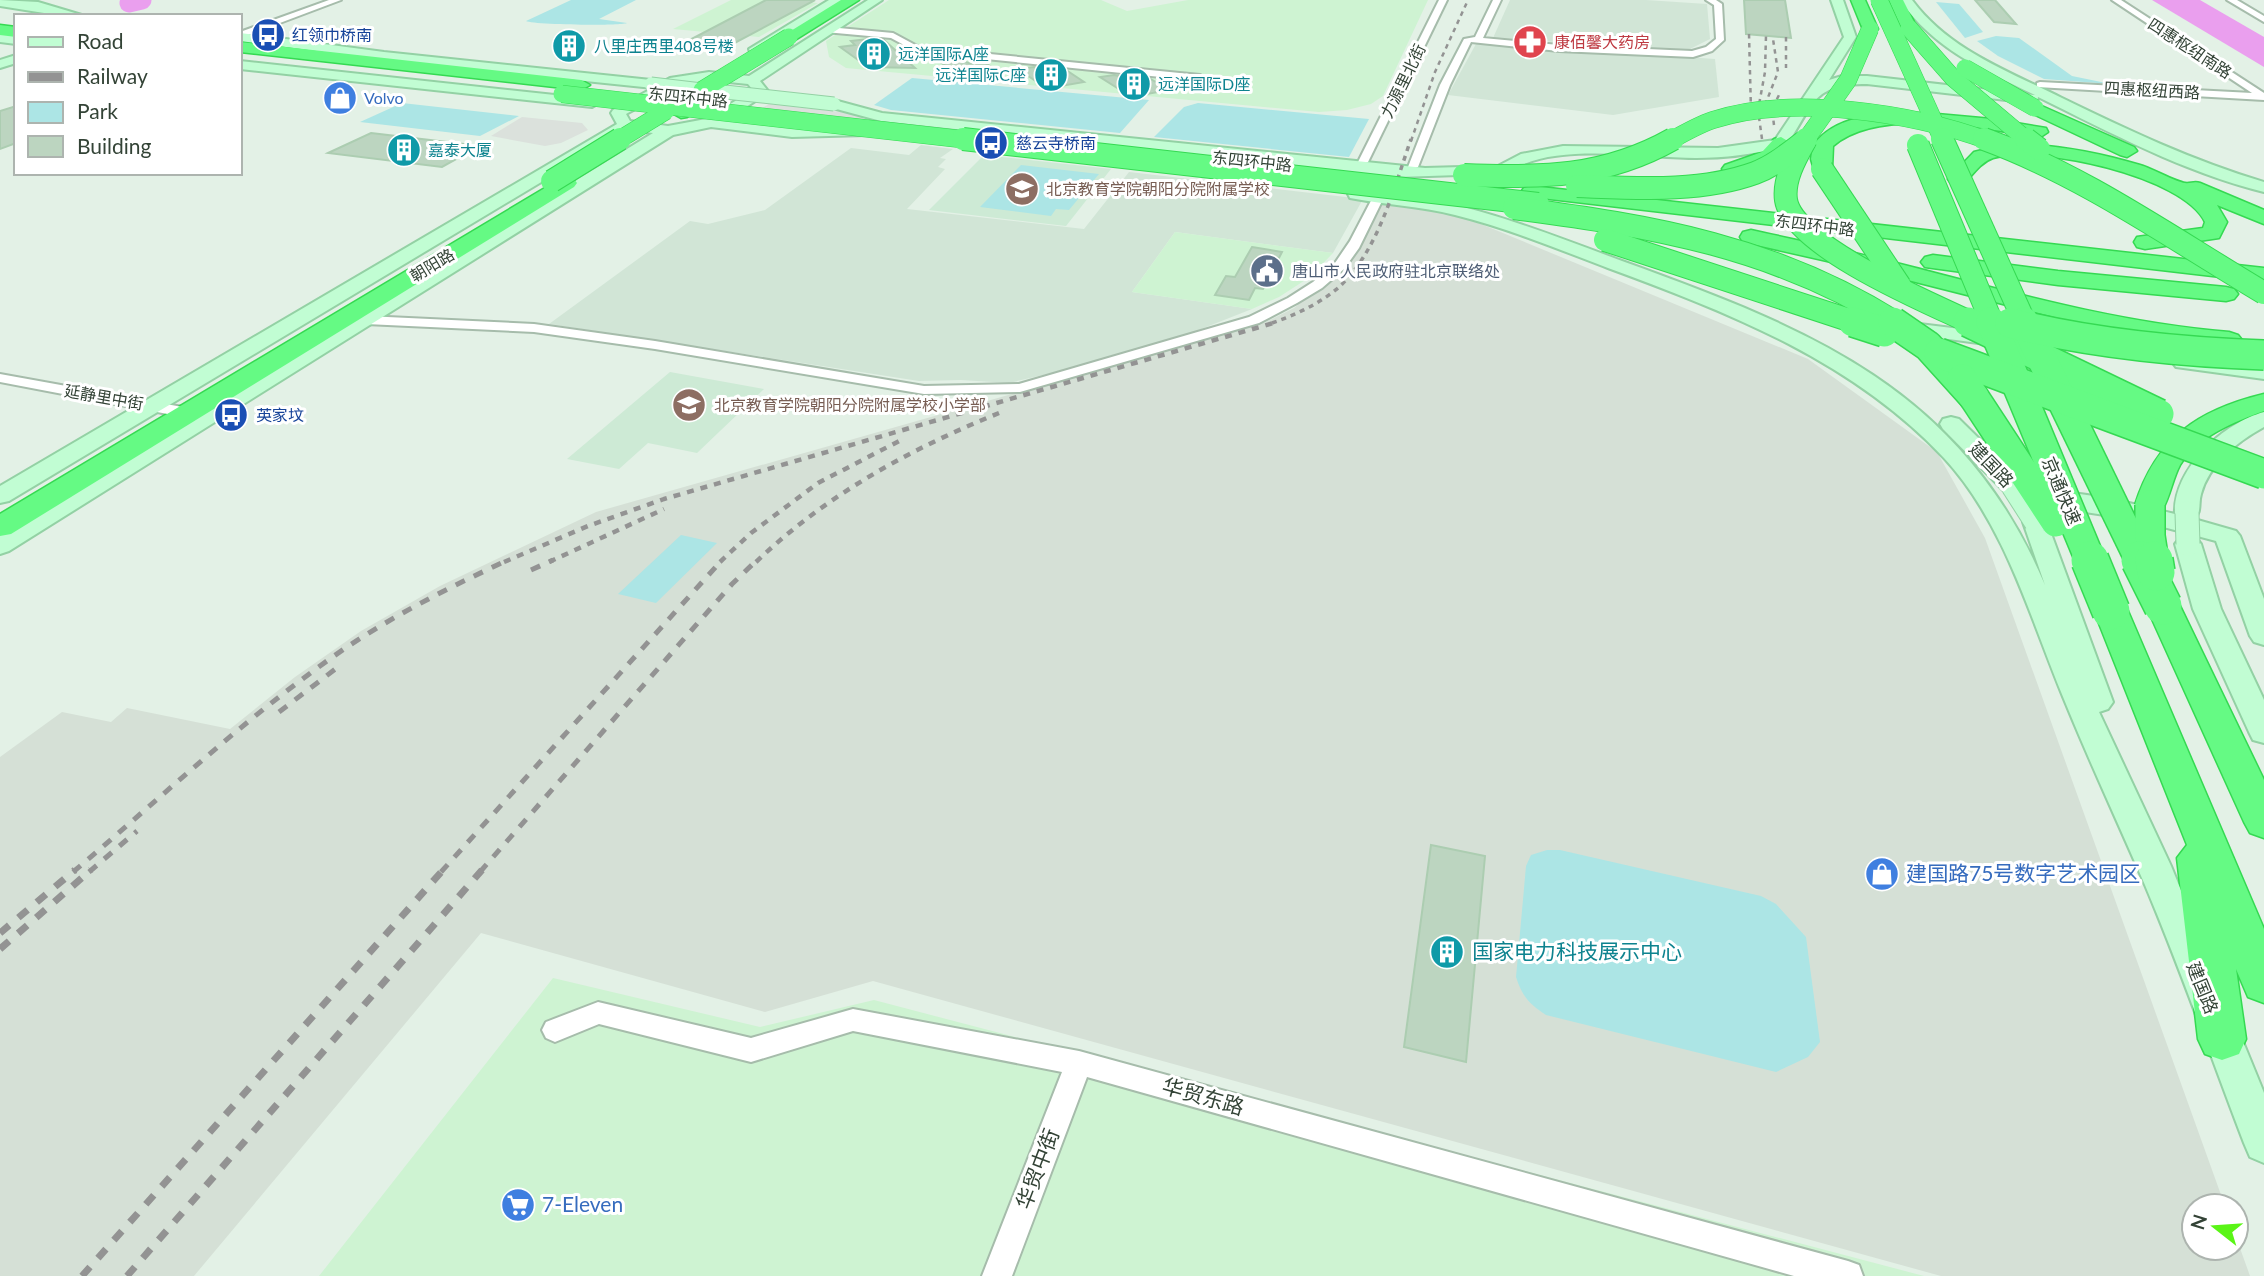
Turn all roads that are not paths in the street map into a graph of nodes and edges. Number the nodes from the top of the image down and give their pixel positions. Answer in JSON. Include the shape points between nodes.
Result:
{"nodes":[{"id":1,"x":337,"y":0,"type":"edge"},
{"id":2,"x":837,"y":0,"type":"edge"},
{"id":3,"x":852,"y":0,"type":"edge"},
{"id":4,"x":862,"y":0,"type":"edge"},
{"id":5,"x":876,"y":0,"type":"edge"},
{"id":6,"x":1444,"y":0,"type":"edge"},
{"id":7,"x":1497,"y":0,"type":"edge"},
{"id":8,"x":1837,"y":0,"type":"edge"},
{"id":9,"x":1858,"y":0,"type":"edge"},
{"id":10,"x":1880,"y":0,"type":"edge"},
{"id":11,"x":1896,"y":0,"type":"edge"},
{"id":12,"x":1906,"y":0,"type":"edge"},
{"id":13,"x":2116,"y":0,"type":"edge"},
{"id":14,"x":2134,"y":0,"type":"edge"},
{"id":15,"x":2231,"y":0,"type":"edge"},
{"id":16,"x":0,"y":2,"type":"edge"},
{"id":17,"x":1714,"y":2,"type":"edge"},
{"id":18,"x":71,"y":14,"type":"edge"},
{"id":19,"x":805,"y":19,"type":"junction"},
{"id":20,"x":2264,"y":19,"type":"edge"},
{"id":21,"x":835,"y":25,"type":"junction"},
{"id":22,"x":1909,"y":28,"type":"junction"},
{"id":23,"x":2178,"y":28,"type":"dead end"},
{"id":24,"x":1856,"y":31,"type":"junction"},
{"id":25,"x":795,"y":37,"type":"junction"},
{"id":26,"x":1478,"y":40,"type":"junction"},
{"id":27,"x":242,"y":45,"type":"edge"},
{"id":28,"x":242,"y":45,"type":"edge"},
{"id":29,"x":242,"y":45,"type":"edge"},
{"id":30,"x":433,"y":61,"type":"junction"},
{"id":31,"x":242,"y":65,"type":"edge"},
{"id":32,"x":1200,"y":78,"type":"dead end"},
{"id":33,"x":613,"y":80,"type":"junction"},
{"id":34,"x":675,"y":81,"type":"junction"},
{"id":35,"x":709,"y":85,"type":"junction"},
{"id":36,"x":2040,"y":85,"type":"junction"},
{"id":37,"x":421,"y":86,"type":"junction"},
{"id":38,"x":757,"y":86,"type":"junction"},
{"id":39,"x":1813,"y":92,"type":"junction"},
{"id":40,"x":572,"y":93,"type":"junction"},
{"id":41,"x":2264,"y":97,"type":"edge"},
{"id":42,"x":2064,"y":104,"type":"junction"},
{"id":43,"x":2035,"y":108,"type":"junction"},
{"id":44,"x":619,"y":115,"type":"junction"},
{"id":45,"x":2085,"y":116,"type":"junction"},
{"id":46,"x":672,"y":118,"type":"junction"},
{"id":47,"x":970,"y":122,"type":"junction"},
{"id":48,"x":711,"y":123,"type":"junction"},
{"id":49,"x":941,"y":124,"type":"junction"},
{"id":50,"x":989,"y":129,"type":"junction"},
{"id":51,"x":1805,"y":141,"type":"junction"},
{"id":52,"x":1100,"y":142,"type":"junction"},
{"id":53,"x":1781,"y":143,"type":"junction"},
{"id":54,"x":1168,"y":147,"type":"junction"},
{"id":55,"x":1140,"y":149,"type":"junction"},
{"id":56,"x":1282,"y":159,"type":"junction"},
{"id":57,"x":1363,"y":162,"type":"junction"},
{"id":58,"x":1303,"y":168,"type":"junction"},
{"id":59,"x":1506,"y":173,"type":"junction"},
{"id":60,"x":1425,"y":176,"type":"junction"},
{"id":61,"x":2189,"y":177,"type":"junction"},
{"id":62,"x":1958,"y":179,"type":"junction"},
{"id":63,"x":559,"y":182,"type":"junction"},
{"id":64,"x":2264,"y":187,"type":"edge"},
{"id":65,"x":2264,"y":193,"type":"edge"},
{"id":66,"x":1378,"y":197,"type":"junction"},
{"id":67,"x":1535,"y":198,"type":"junction"},
{"id":68,"x":2264,"y":200,"type":"edge"},
{"id":69,"x":1463,"y":202,"type":"junction"},
{"id":70,"x":2264,"y":208,"type":"edge"},
{"id":71,"x":1579,"y":209,"type":"junction"},
{"id":72,"x":2120,"y":209,"type":"junction"},
{"id":73,"x":1510,"y":218,"type":"junction"},
{"id":74,"x":2264,"y":218,"type":"edge"},
{"id":75,"x":466,"y":219,"type":"junction"},
{"id":76,"x":1882,"y":224,"type":"junction"},
{"id":77,"x":520,"y":225,"type":"junction"},
{"id":78,"x":1751,"y":237,"type":"junction"},
{"id":79,"x":2264,"y":269,"type":"edge"},
{"id":80,"x":2264,"y":275,"type":"edge"},
{"id":81,"x":1878,"y":278,"type":"junction"},
{"id":82,"x":2264,"y":287,"type":"edge"},
{"id":83,"x":2264,"y":295,"type":"edge"},
{"id":84,"x":1723,"y":299,"type":"junction"},
{"id":85,"x":1690,"y":305,"type":"dead end"},
{"id":86,"x":1754,"y":306,"type":"junction"},
{"id":87,"x":2039,"y":308,"type":"junction"},
{"id":88,"x":366,"y":320,"type":"junction"},
{"id":89,"x":2264,"y":341,"type":"edge"},
{"id":90,"x":2264,"y":355,"type":"edge"},
{"id":91,"x":2146,"y":358,"type":"junction"},
{"id":92,"x":2264,"y":373,"type":"edge"},
{"id":93,"x":0,"y":378,"type":"edge"},
{"id":94,"x":1974,"y":397,"type":"junction"},
{"id":95,"x":2264,"y":402,"type":"edge"},
{"id":96,"x":182,"y":412,"type":"junction"},
{"id":97,"x":2264,"y":419,"type":"edge"},
{"id":98,"x":2264,"y":459,"type":"edge"},
{"id":99,"x":2264,"y":474,"type":"edge"},
{"id":100,"x":0,"y":496,"type":"edge"},
{"id":101,"x":1991,"y":502,"type":"junction"},
{"id":102,"x":0,"y":516,"type":"edge"},
{"id":103,"x":0,"y":527,"type":"edge"},
{"id":104,"x":0,"y":546,"type":"edge"},
{"id":105,"x":2163,"y":606,"type":"junction"},
{"id":106,"x":2111,"y":611,"type":"junction"},
{"id":107,"x":2264,"y":636,"type":"edge"},
{"id":108,"x":2264,"y":732,"type":"edge"},
{"id":109,"x":2184,"y":791,"type":"junction"},
{"id":110,"x":2264,"y":822,"type":"edge"},
{"id":111,"x":2160,"y":882,"type":"junction"},
{"id":112,"x":2264,"y":983,"type":"edge"},
{"id":113,"x":555,"y":1030,"type":"dead end"},
{"id":114,"x":2222,"y":1039,"type":"junction"},
{"id":115,"x":1079,"y":1063,"type":"junction"},
{"id":116,"x":2264,"y":1143,"type":"edge"},
{"id":117,"x":997,"y":1276,"type":"edge"},
{"id":118,"x":1847,"y":1276,"type":"edge"}],
"edges":[{"from":1,"to":27,"type":"street"},
{"from":2,"to":19,"type":"street","name":"朝阳路"},
{"from":3,"to":25,"type":"highway","name":"朝阳路"},
{"from":4,"to":25,"type":"highway","name":"朝阳路"},
{"from":5,"to":21,"type":"street"},
{"from":6,"to":57,"type":"street","name":"力源里北街"},
{"from":7,"to":26,"type":"street"},
{"from":8,"to":24,"type":"street"},
{"from":9,"to":24,"type":"highway","name":"京通快速"},
{"from":10,"to":62,"type":"highway","bridge":true},
{"from":11,"to":22,"type":"highway"},
{"from":12,"to":36,"type":"street","via":[[1920,4],[1949,36],[1968,49]]},
{"from":12,"to":42,"type":"street","via":[[1930,32]]},
{"from":13,"to":41,"type":"street","name":"四惠枢纽南路"},
{"from":14,"to":23,"type":"street"},
{"from":15,"to":20,"type":"street"},
{"from":16,"to":18,"type":"street"},
{"from":17,"to":26,"type":"street","via":[[1720,40],[1693,54]]},
{"from":19,"to":25,"type":"highway"},
{"from":19,"to":35,"type":"street","name":"朝阳路"},
{"from":21,"to":25,"type":"highway"},
{"from":21,"to":32,"type":"street","via":[[893,36],[917,50]]},
{"from":21,"to":38,"type":"street"},
{"from":22,"to":43,"type":"highway","bridge":true,"via":[[1951,59]]},
{"from":22,"to":72,"type":"highway","bridge":true,"via":[[1923,48],[1979,102]]},
{"from":24,"to":39,"type":"street"},
{"from":24,"to":51,"type":"highway","bridge":true,"via":[[1848,80]]},
{"from":24,"to":106,"type":"highway","name":"京通快速","bridge":true},
{"from":25,"to":35,"type":"highway","name":"朝阳路"},
{"from":26,"to":60,"type":"street","via":[[1468,39],[1445,85]]},
{"from":28,"to":30,"type":"street","name":"东四环中路"},
{"from":29,"to":40,"type":"highway","name":"东四环中路"},
{"from":30,"to":33,"type":"street","name":"东四环中路"},
{"from":30,"to":34,"type":"street","name":"东四环中路"},
{"from":31,"to":37,"type":"street","name":"东四环中路"},
{"from":33,"to":35,"type":"street","name":"东四环中路","bridge":true},
{"from":33,"to":40,"type":"street"},
{"from":34,"to":35,"type":"street"},
{"from":34,"to":44,"type":"street","name":"朝阳路"},
{"from":35,"to":38,"type":"street","name":"东四环中路"},
{"from":35,"to":46,"type":"highway","name":"朝阳路","bridge":true},
{"from":35,"to":49,"type":"street","name":"东四环中路","bridge":true},
{"from":36,"to":41,"type":"street","name":"四惠枢纽西路"},
{"from":36,"to":42,"type":"street"},
{"from":37,"to":40,"type":"street","name":"东四环中路"},
{"from":37,"to":44,"type":"street","name":"东四环中路"},
{"from":38,"to":47,"type":"street","name":"东四环中路","via":[[842,99],[888,113]]},
{"from":38,"to":48,"type":"street"},
{"from":39,"to":45,"type":"street","via":[[1842,79],[1867,80],[2028,98]]},
{"from":39,"to":53,"type":"street"},
{"from":40,"to":44,"type":"street","name":"东四环中路"},
{"from":40,"to":55,"type":"highway","name":"东四环中路","bridge":true},
{"from":42,"to":45,"type":"street"},
{"from":43,"to":61,"type":"highway"},
{"from":43,"to":70,"type":"highway"},
{"from":44,"to":46,"type":"street"},
{"from":44,"to":46,"type":"street","name":"东四环中路"},
{"from":44,"to":75,"type":"street","name":"朝阳路"},
{"from":45,"to":61,"type":"street"},
{"from":46,"to":48,"type":"street"},
{"from":46,"to":58,"type":"street","name":"东四环中路","via":[[802,127],[872,125]]},
{"from":46,"to":63,"type":"highway","name":"朝阳路"},
{"from":46,"to":77,"type":"street","name":"朝阳路"},
{"from":47,"to":49,"type":"street"},
{"from":47,"to":50,"type":"street"},
{"from":47,"to":55,"type":"street","name":"东四环中路"},
{"from":48,"to":66,"type":"street","name":"东四环中路","via":[[792,132],[867,132],[1117,160]]},
{"from":49,"to":50,"type":"street","name":"东四环中路"},
{"from":50,"to":52,"type":"street","name":"东四环中路"},
{"from":51,"to":60,"type":"highway","bridge":true,"via":[[1773,165],[1694,183],[1609,187]]},
{"from":51,"to":81,"type":"highway","bridge":true,"via":[[1786,183],[1786,202],[1797,223],[1824,246]]},
{"from":52,"to":54,"type":"street","name":"东四环中路"},
{"from":52,"to":55,"type":"street"},
{"from":53,"to":59,"type":"street","bridge":true,"via":[[1734,152],[1581,150],[1536,155]]},
{"from":53,"to":59,"type":"highway","bridge":true,"via":[[1769,156],[1747,166],[1710,174],[1635,181]]},
{"from":54,"to":55,"type":"street","name":"东四环中路"},
{"from":54,"to":56,"type":"street","name":"东四环中路"},
{"from":55,"to":60,"type":"highway","via":[[1243,153]]},
{"from":55,"to":67,"type":"highway","name":"东四环中路","bridge":true},
{"from":55,"to":69,"type":"highway","bridge":true},
{"from":56,"to":57,"type":"street","name":"东四环中路"},
{"from":56,"to":58,"type":"street","name":"东四环中路"},
{"from":57,"to":60,"type":"street","name":"东四环中路"},
{"from":58,"to":60,"type":"street","name":"东四环中路"},
{"from":59,"to":60,"type":"highway","bridge":true},
{"from":59,"to":60,"type":"street","name":"东四环中路"},
{"from":59,"to":72,"type":"highway","bridge":true,"via":[[1573,172],[1633,160],[1723,117],[1790,109],[1829,110],[1914,121],[1997,144]]},
{"from":59,"to":73,"type":"street","via":[[1492,178],[1488,192]]},
{"from":60,"to":73,"type":"street","name":"东四环中路"},
{"from":61,"to":62,"type":"highway","via":[[2096,159],[2004,151],[1976,158]]},
{"from":61,"to":64,"type":"street"},
{"from":61,"to":65,"type":"street"},
{"from":61,"to":68,"type":"highway"},
{"from":61,"to":74,"type":"highway"},
{"from":61,"to":76,"type":"highway","via":[[2216,222],[2211,233],[2121,242]]},
{"from":61,"to":94,"type":"highway","bridge":true,"via":[[1993,123],[1881,121],[1839,131],[1825,142],[1820,155],[1822,169]]},
{"from":62,"to":105,"type":"highway","bridge":true},
{"from":63,"to":75,"type":"highway"},
{"from":63,"to":77,"type":"highway"},
{"from":63,"to":96,"type":"highway","name":"朝阳路"},
{"from":66,"to":84,"type":"street","name":"东四环中路","via":[[1434,204],[1485,218]]},
{"from":66,"to":88,"type":"street","via":[[1347,256],[1288,303],[1254,320],[1020,388],[924,390],[534,328]]},
{"from":67,"to":71,"type":"highway","name":"东四环中路"},
{"from":67,"to":76,"type":"highway","via":[[1562,192]]},
{"from":67,"to":80,"type":"highway","name":"东四环中路"},
{"from":69,"to":94,"type":"highway","bridge":true,"via":[[1696,239],[1814,278],[1870,304],[1930,348]]},
{"from":69,"to":99,"type":"highway","bridge":true,"via":[[1550,222],[1873,328]]},
{"from":71,"to":78,"type":"highway"},
{"from":71,"to":82,"type":"highway","name":"东四环中路","via":[[1920,252],[2045,261]]},
{"from":72,"to":83,"type":"highway","bridge":true},
{"from":73,"to":84,"type":"street","name":"建国路"},
{"from":75,"to":96,"type":"street","name":"朝阳路"},
{"from":76,"to":79,"type":"highway"},
{"from":77,"to":88,"type":"street","name":"朝阳路"},
{"from":78,"to":83,"type":"highway","via":[[2058,278]]},
{"from":78,"to":87,"type":"highway"},
{"from":81,"to":90,"type":"highway","bridge":true,"via":[[1945,304],[2089,340],[2163,350]]},
{"from":81,"to":98,"type":"highway","bridge":true,"via":[[2153,412]]},
{"from":84,"to":85,"type":"street"},
{"from":84,"to":86,"type":"street","name":"建国路"},
{"from":84,"to":101,"type":"street","via":[[1885,393],[1951,447]]},
{"from":86,"to":91,"type":"street"},
{"from":86,"to":111,"type":"street","name":"建国路","bridge":true,"via":[[1862,360],[1943,416],[2013,486],[2036,522]]},
{"from":87,"to":89,"type":"highway","via":[[2195,338]]},
{"from":87,"to":91,"type":"highway"},
{"from":88,"to":96,"type":"street","name":"朝阳路"},
{"from":91,"to":92,"type":"street"},
{"from":93,"to":96,"type":"street","name":"延静里中街"},
{"from":94,"to":106,"type":"highway","bridge":true},
{"from":95,"to":105,"type":"highway","bridge":true,"via":[[2228,414],[2182,441],[2155,482],[2150,536]]},
{"from":96,"to":100,"type":"street","name":"朝阳路"},
{"from":96,"to":102,"type":"highway","name":"朝阳路"},
{"from":96,"to":103,"type":"highway","name":"朝阳路"},
{"from":96,"to":104,"type":"street","name":"朝阳路"},
{"from":97,"to":108,"type":"street","bridge":true,"via":[[2214,453],[2190,490],[2187,513],[2188,544],[2207,609]]},
{"from":101,"to":107,"type":"street","via":[[2032,498],[2091,502],[2227,536]]},
{"from":101,"to":111,"type":"street"},
{"from":105,"to":110,"type":"highway"},
{"from":106,"to":109,"type":"highway","name":"京通快速"},
{"from":109,"to":112,"type":"highway","name":"京通快速"},
{"from":109,"to":114,"type":"highway"},
{"from":111,"to":114,"type":"street","name":"建国路"},
{"from":113,"to":115,"type":"street","name":"华贸东路","via":[[598,1013],[751,1050],[853,1020]]},
{"from":114,"to":116,"type":"street","name":"建国路"},
{"from":115,"to":117,"type":"street","name":"华贸中街"},
{"from":115,"to":118,"type":"street","name":"华贸东路"}]}
